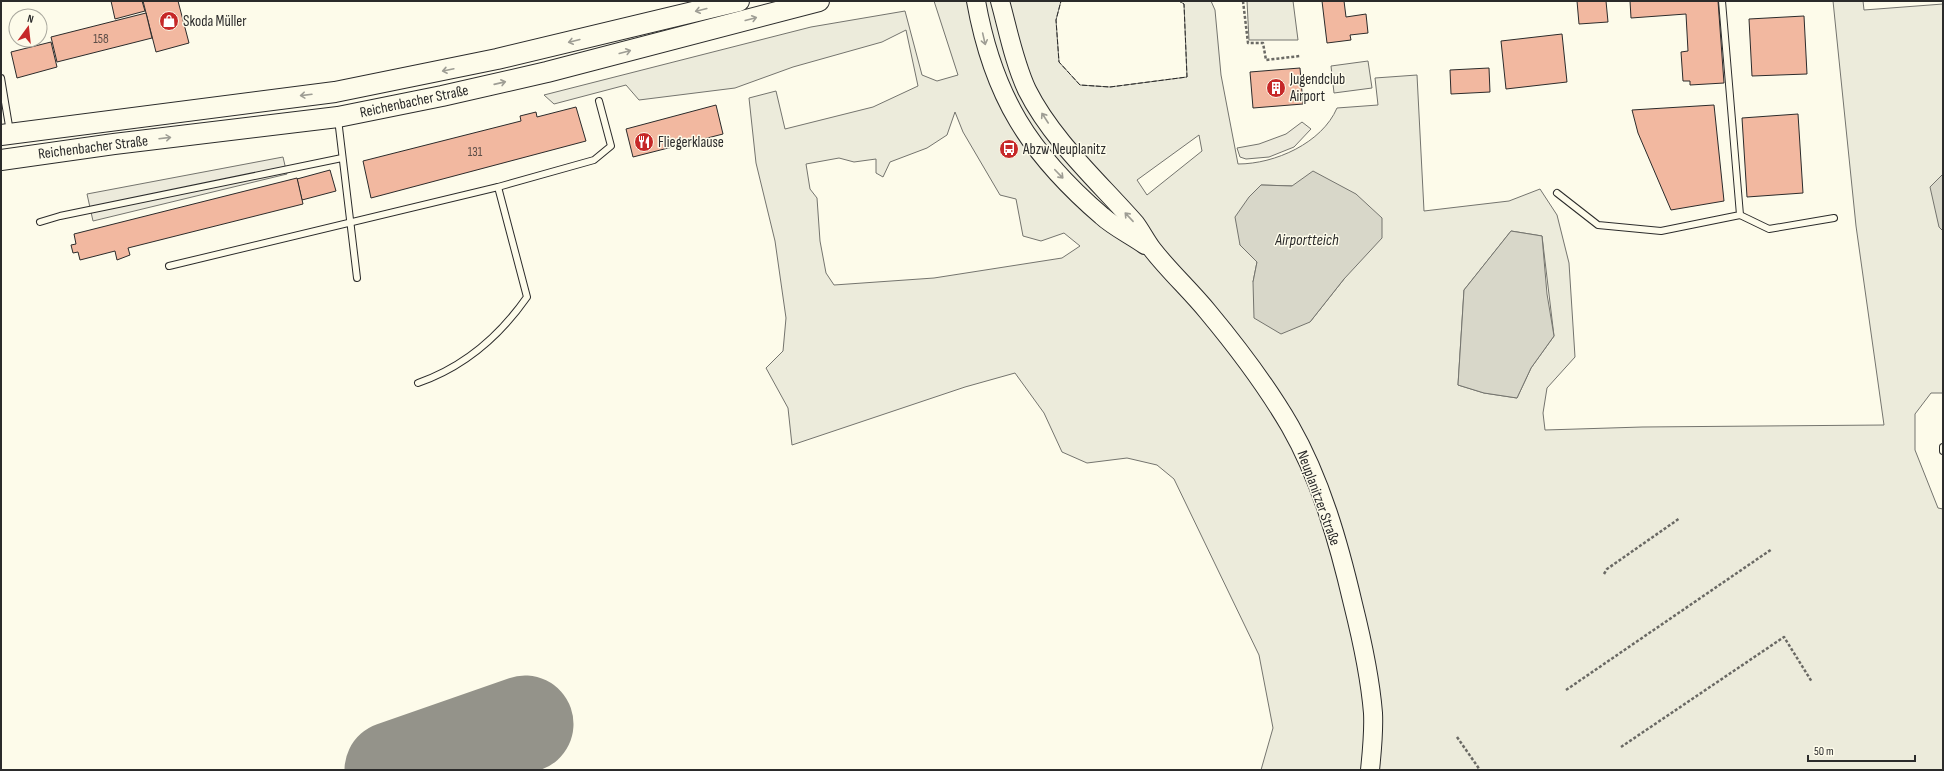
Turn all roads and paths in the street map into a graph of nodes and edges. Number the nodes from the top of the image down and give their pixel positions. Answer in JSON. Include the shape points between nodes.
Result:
{"nodes":[{"id":1,"x":739,"y":1,"type":"edge"},
{"id":2,"x":819,"y":1,"type":"edge"},
{"id":3,"x":976,"y":1,"type":"edge"},
{"id":4,"x":1000,"y":1,"type":"edge"},
{"id":5,"x":1243,"y":1,"type":"edge"},
{"id":6,"x":1722,"y":1,"type":"edge"},
{"id":7,"x":1300,"y":56,"type":"dead end"},
{"id":8,"x":1,"y":78,"type":"edge"},
{"id":9,"x":335,"y":92,"type":"junction"},
{"id":10,"x":599,"y":101,"type":"dead end"},
{"id":11,"x":338,"y":117,"type":"junction"},
{"id":12,"x":6,"y":134,"type":"edge"},
{"id":13,"x":342,"y":158,"type":"junction"},
{"id":14,"x":1,"y":160,"type":"edge"},
{"id":15,"x":498,"y":187,"type":"junction"},
{"id":16,"x":1558,"y":193,"type":"dead end"},
{"id":17,"x":1740,"y":215,"type":"junction"},
{"id":18,"x":1834,"y":218,"type":"dead end"},
{"id":19,"x":40,"y":222,"type":"dead end"},
{"id":20,"x":349,"y":222,"type":"junction"},
{"id":21,"x":1152,"y":249,"type":"junction"},
{"id":22,"x":169,"y":266,"type":"dead end"},
{"id":23,"x":357,"y":278,"type":"dead end"},
{"id":24,"x":418,"y":383,"type":"dead end"},
{"id":25,"x":1943,"y":447,"type":"edge"},
{"id":26,"x":1943,"y":451,"type":"edge"},
{"id":27,"x":1680,"y":518,"type":"dead end"},
{"id":28,"x":1772,"y":549,"type":"dead end"},
{"id":29,"x":1604,"y":574,"type":"dead end"},
{"id":30,"x":1812,"y":682,"type":"dead end"},
{"id":31,"x":1566,"y":690,"type":"dead end"},
{"id":32,"x":1457,"y":737,"type":"dead end"},
{"id":33,"x":1620,"y":747,"type":"dead end"},
{"id":34,"x":1370,"y":770,"type":"edge"},
{"id":35,"x":1480,"y":770,"type":"edge"}],
"edges":[{"from":1,"to":9,"type":"main road","name":"Reichenbacher Straße","one_way":true,"via":[[432,74]]},
{"from":11,"to":2,"type":"main road","name":"Reichenbacher Straße","one_way":true,"via":[[547,72]]},
{"from":3,"to":21,"type":"main road","name":"Neuplanitzer Straße","one_way":true,"via":[[988,56],[998,83],[1027,136],[1058,173],[1103,217]]},
{"from":21,"to":4,"type":"main road","name":"Neuplanitzer Straße","one_way":true,"via":[[1136,225],[1046,121],[1027,89]]},
{"from":5,"to":7,"type":"path","via":[[1248,43],[1263,43],[1266,60]]},
{"from":6,"to":17,"type":"lane"},
{"from":8,"to":12,"type":"lane"},
{"from":9,"to":11,"type":"main road"},
{"from":9,"to":12,"type":"main road","name":"Reichenbacher Straße","one_way":true},
{"from":10,"to":15,"type":"lane","via":[[611,146],[594,160]]},
{"from":11,"to":13,"type":"lane"},
{"from":14,"to":11,"type":"main road","name":"Reichenbacher Straße","one_way":true},
{"from":13,"to":19,"type":"lane"},
{"from":13,"to":20,"type":"lane"},
{"from":15,"to":20,"type":"lane"},
{"from":15,"to":24,"type":"lane","via":[[527,297],[512,318],[464,362],[437,377]]},
{"from":16,"to":17,"type":"lane","via":[[1598,225],[1661,231]]},
{"from":17,"to":18,"type":"lane","via":[[1770,229]]},
{"from":20,"to":22,"type":"lane"},
{"from":20,"to":23,"type":"lane"},
{"from":21,"to":34,"type":"main road","name":"Neuplanitzer Straße","via":[[1207,310],[1243,356],[1290,426],[1315,478],[1346,572],[1366,667],[1373,715]]},
{"from":25,"to":26,"type":"lane"},
{"from":27,"to":29,"type":"path","via":[[1607,569]]},
{"from":28,"to":31,"type":"path"},
{"from":30,"to":33,"type":"path","via":[[1784,638]]},
{"from":32,"to":35,"type":"path"}]}
